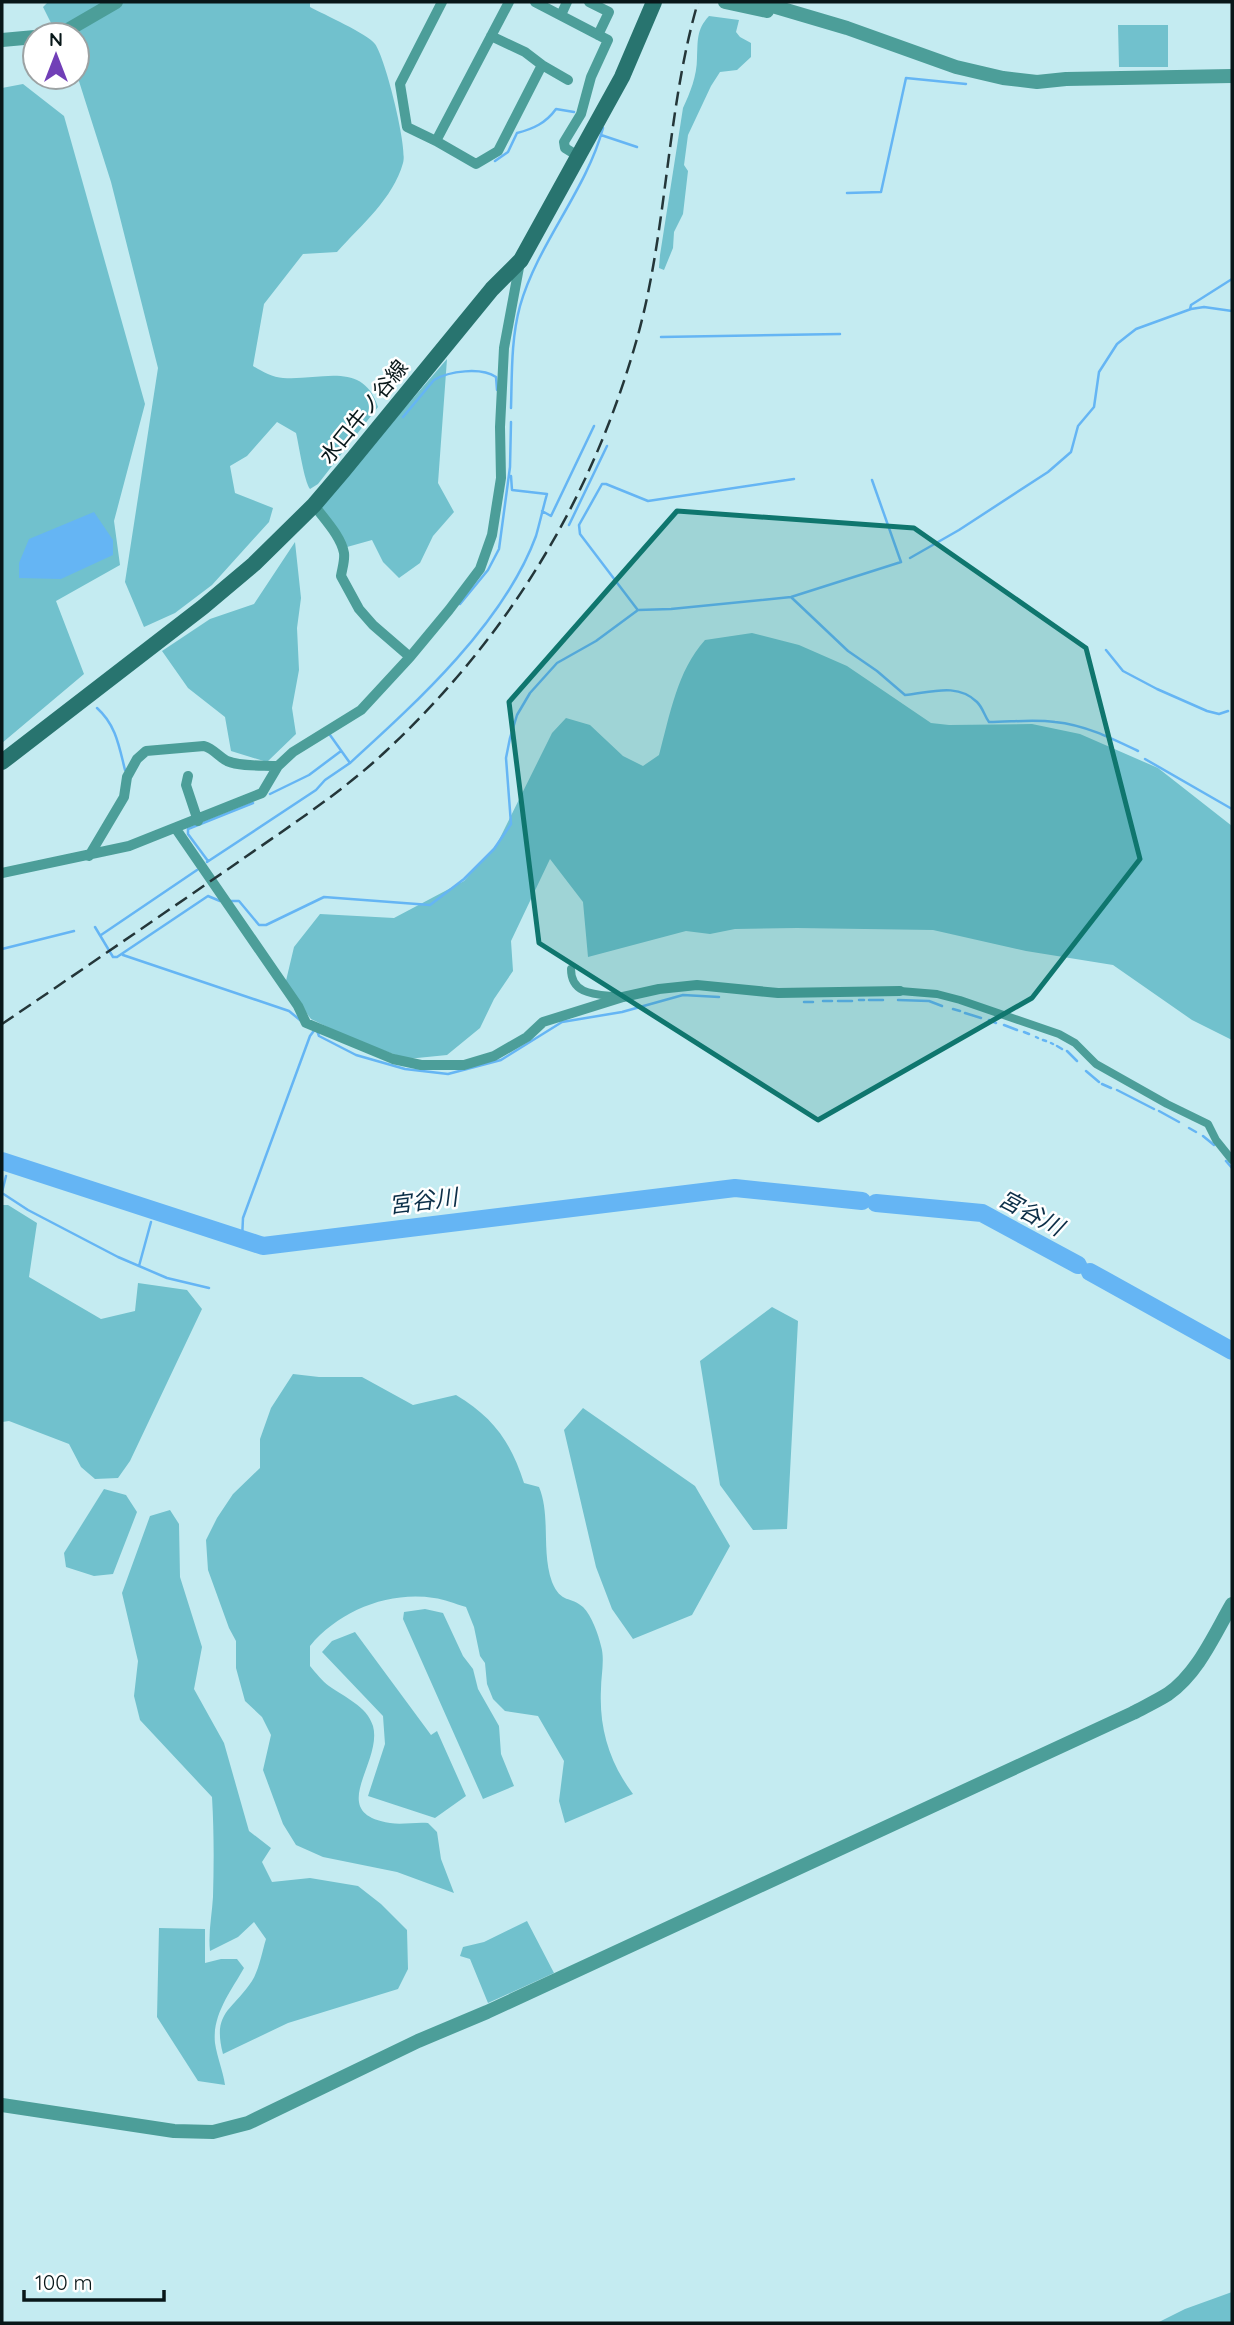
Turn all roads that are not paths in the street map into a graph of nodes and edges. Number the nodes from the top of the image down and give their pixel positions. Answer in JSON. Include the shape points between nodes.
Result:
{"nodes":[{"id":1,"x":116,"y":2,"type":"edge"},
{"id":2,"x":442,"y":2,"type":"edge"},
{"id":3,"x":535,"y":2,"type":"edge"},
{"id":4,"x":567,"y":2,"type":"edge"},
{"id":5,"x":589,"y":2,"type":"edge"},
{"id":6,"x":654,"y":2,"type":"edge"},
{"id":7,"x":725,"y":2,"type":"edge"},
{"id":8,"x":759,"y":2,"type":"edge"},
{"id":9,"x":505,"y":3,"type":"edge"},
{"id":10,"x":561,"y":15,"type":"junction"},
{"id":11,"x":83,"y":21,"type":"edge"},
{"id":12,"x":847,"y":28,"type":"junction"},
{"id":13,"x":598,"y":35,"type":"junction"},
{"id":14,"x":491,"y":36,"type":"junction"},
{"id":15,"x":21,"y":38,"type":"edge"},
{"id":16,"x":2,"y":40,"type":"edge"},
{"id":17,"x":542,"y":65,"type":"junction"},
{"id":18,"x":1232,"y":76,"type":"edge"},
{"id":19,"x":568,"y":80,"type":"dead end"},
{"id":20,"x":436,"y":141,"type":"junction"},
{"id":21,"x":578,"y":156,"type":"junction"},
{"id":22,"x":521,"y":260,"type":"junction"},
{"id":23,"x":313,"y":505,"type":"junction"},
{"id":24,"x":410,"y":657,"type":"junction"},
{"id":25,"x":2,"y":762,"type":"edge"},
{"id":26,"x":278,"y":766,"type":"junction"},
{"id":27,"x":188,"y":776,"type":"dead end"},
{"id":28,"x":198,"y":821,"type":"junction"},
{"id":29,"x":176,"y":829,"type":"junction"},
{"id":30,"x":89,"y":856,"type":"junction"},
{"id":31,"x":2,"y":873,"type":"edge"},
{"id":32,"x":571,"y":969,"type":"dead end"},
{"id":33,"x":900,"y":991,"type":"joint"},
{"id":34,"x":623,"y":997,"type":"junction"},
{"id":35,"x":1232,"y":1160,"type":"edge"},
{"id":36,"x":1232,"y":1604,"type":"edge"},
{"id":37,"x":2,"y":2105,"type":"edge"}],
"edges":[{"from":1,"to":11,"type":"street"},
{"from":2,"to":20,"type":"street","via":[[400,84],[407,127]]},
{"from":3,"to":10,"type":"street"},
{"from":4,"to":10,"type":"street"},
{"from":5,"to":13,"type":"street","via":[[609,12]]},
{"from":6,"to":21,"type":"main road","name":"水口牛ノ谷線","via":[[622,76]]},
{"from":7,"to":12,"type":"street"},
{"from":8,"to":12,"type":"street"},
{"from":9,"to":14,"type":"street"},
{"from":10,"to":13,"type":"street"},
{"from":12,"to":18,"type":"street","via":[[956,67],[1003,78],[1038,82]]},
{"from":13,"to":21,"type":"street","via":[[608,40],[581,114],[564,142],[565,148]]},
{"from":14,"to":17,"type":"street"},
{"from":14,"to":20,"type":"street"},
{"from":15,"to":16,"type":"street"},
{"from":17,"to":19,"type":"street"},
{"from":17,"to":20,"type":"street","via":[[498,151],[476,164]]},
{"from":21,"to":22,"type":"main road","name":"水口牛ノ谷線"},
{"from":22,"to":23,"type":"main road","name":"水口牛ノ谷線"},
{"from":22,"to":24,"type":"street","via":[[504,348],[501,478],[492,535],[480,569]]},
{"from":23,"to":24,"type":"street","via":[[344,550],[341,576],[359,609]]},
{"from":23,"to":25,"type":"main road","name":"水口牛ノ谷線","via":[[203,607]]},
{"from":24,"to":26,"type":"street","via":[[361,710]]},
{"from":26,"to":28,"type":"street","via":[[261,793]]},
{"from":26,"to":30,"type":"street","via":[[231,763],[204,746],[146,751],[127,777],[124,797]]},
{"from":27,"to":28,"type":"street","via":[[186,785]]},
{"from":28,"to":29,"type":"street"},
{"from":29,"to":30,"type":"street"},
{"from":29,"to":34,"type":"street","via":[[298,1006],[303,1028],[393,1059],[421,1065],[464,1065],[494,1056],[543,1022]]},
{"from":30,"to":31,"type":"street"},
{"from":32,"to":34,"type":"street","via":[[577,988]]},
{"from":33,"to":34,"type":"street","via":[[778,993],[697,985]]},
{"from":33,"to":35,"type":"street","via":[[937,993],[1059,1034],[1096,1065],[1208,1124]]},
{"from":36,"to":37,"type":"street","via":[[1187,1677],[1168,1694],[1133,1713],[248,2123],[212,2132],[174,2131]]}]}
